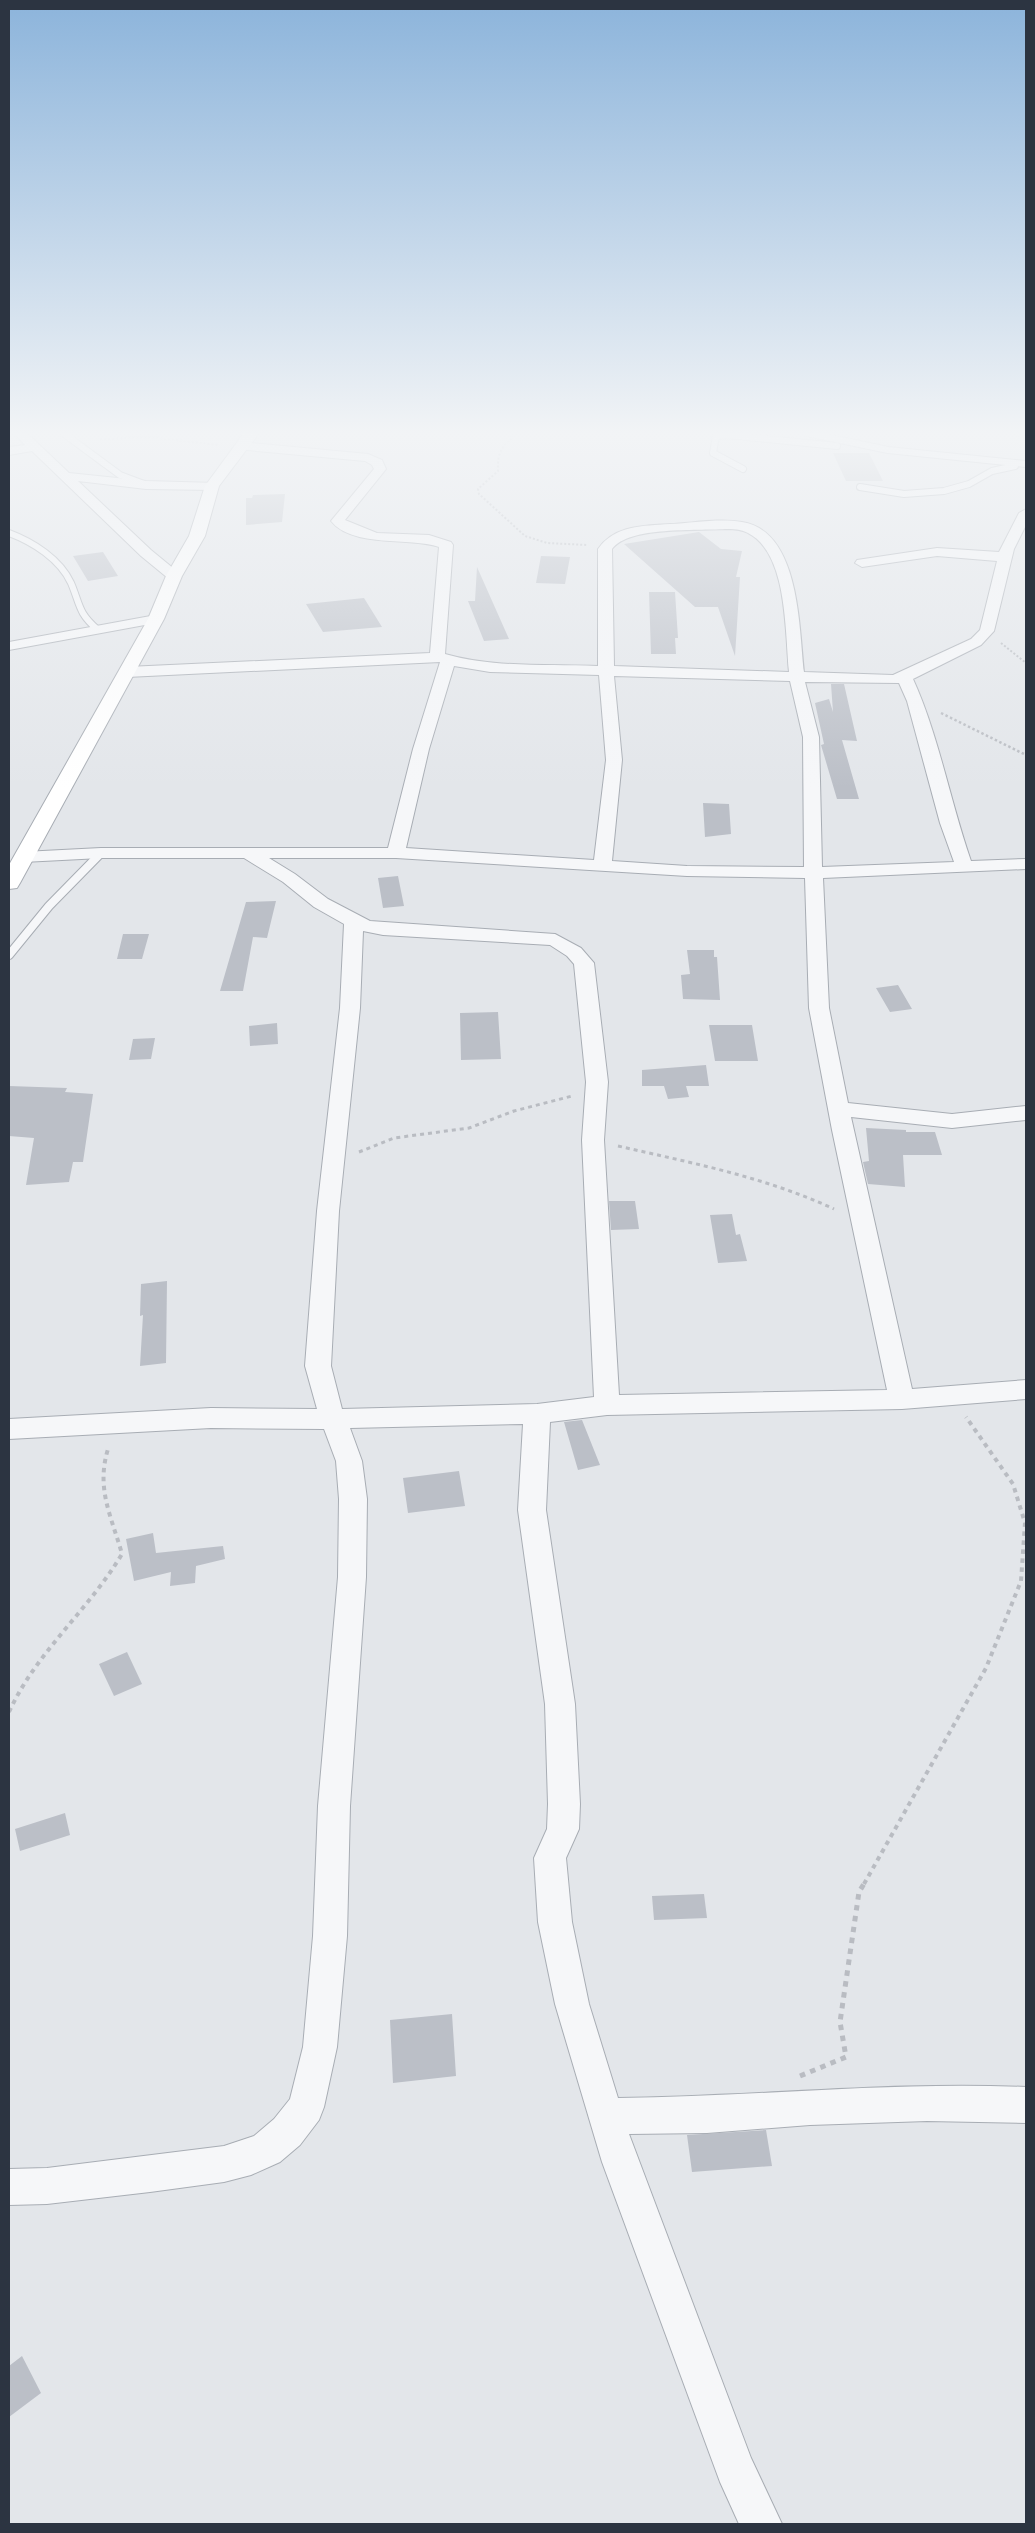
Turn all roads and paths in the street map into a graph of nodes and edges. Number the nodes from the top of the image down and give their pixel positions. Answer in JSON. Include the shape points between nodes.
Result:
{"nodes":[{"id":1,"x":40,"y":551,"type":"edge"},
{"id":2,"x":144,"y":551,"type":"edge"},
{"id":3,"x":188,"y":551,"type":"edge"},
{"id":4,"x":446,"y":551,"type":"edge"},
{"id":5,"x":606,"y":551,"type":"edge"},
{"id":6,"x":772,"y":551,"type":"edge"},
{"id":7,"x":1007,"y":551,"type":"edge"},
{"id":8,"x":1004,"y":557,"type":"junction"},
{"id":9,"x":862,"y":563,"type":"dead end"},
{"id":10,"x":174,"y":576,"type":"junction"},
{"id":11,"x":156,"y":618,"type":"junction"},
{"id":12,"x":97,"y":629,"type":"junction"},
{"id":13,"x":987,"y":631,"type":"junction"},
{"id":14,"x":9,"y":646,"type":"edge"},
{"id":15,"x":442,"y":659,"type":"junction"},
{"id":16,"x":1026,"y":663,"type":"edge"},
{"id":17,"x":606,"y":671,"type":"junction"},
{"id":18,"x":127,"y":672,"type":"junction"},
{"id":19,"x":904,"y":677,"type":"junction"},
{"id":20,"x":798,"y":678,"type":"junction"},
{"id":21,"x":915,"y":701,"type":"junction"},
{"id":22,"x":1026,"y":755,"type":"edge"},
{"id":23,"x":101,"y":853,"type":"junction"},
{"id":24,"x":248,"y":853,"type":"junction"},
{"id":25,"x":396,"y":853,"type":"junction"},
{"id":26,"x":23,"y":857,"type":"junction"},
{"id":27,"x":1026,"y":864,"type":"edge"},
{"id":28,"x":602,"y":866,"type":"junction"},
{"id":29,"x":965,"y":868,"type":"junction"},
{"id":30,"x":814,"y":873,"type":"junction"},
{"id":31,"x":9,"y":883,"type":"edge"},
{"id":32,"x":354,"y":922,"type":"junction"},
{"id":33,"x":9,"y":955,"type":"edge"},
{"id":34,"x":597,"y":1082,"type":"junction"},
{"id":35,"x":839,"y":1108,"type":"junction"},
{"id":36,"x":1026,"y":1113,"type":"edge"},
{"id":37,"x":593,"y":1140,"type":"junction"},
{"id":38,"x":332,"y":1166,"type":"junction"},
{"id":39,"x":865,"y":1225,"type":"junction"},
{"id":40,"x":1026,"y":1390,"type":"edge"},
{"id":41,"x":952,"y":1396,"type":"junction"},
{"id":42,"x":902,"y":1399,"type":"junction"},
{"id":43,"x":607,"y":1405,"type":"junction"},
{"id":44,"x":537,"y":1414,"type":"junction"},
{"id":45,"x":334,"y":1420,"type":"junction"},
{"id":46,"x":122,"y":1422,"type":"junction"},
{"id":47,"x":9,"y":1429,"type":"edge"},
{"id":48,"x":9,"y":1712,"type":"edge"},
{"id":49,"x":794,"y":2078,"type":"dead end"},
{"id":50,"x":1026,"y":2105,"type":"edge"},
{"id":51,"x":605,"y":2116,"type":"junction"},
{"id":52,"x":9,"y":2188,"type":"edge"},
{"id":53,"x":761,"y":2524,"type":"edge"}],
"edges":[{"from":1,"to":12,"type":"lane","via":[[65,573],[79,612]]},
{"from":2,"to":10,"type":"street"},
{"from":3,"to":10,"type":"main road"},
{"from":4,"to":15,"type":"street"},
{"from":5,"to":17,"type":"street"},
{"from":6,"to":20,"type":"street","via":[[787,583]]},
{"from":7,"to":8,"type":"street"},
{"from":8,"to":9,"type":"street","via":[[936,552]]},
{"from":8,"to":13,"type":"street"},
{"from":10,"to":11,"type":"main road"},
{"from":11,"to":12,"type":"street"},
{"from":11,"to":18,"type":"main road"},
{"from":12,"to":14,"type":"street"},
{"from":13,"to":16,"type":"path"},
{"from":13,"to":19,"type":"street","via":[[976,642]]},
{"from":15,"to":17,"type":"street","via":[[490,667]]},
{"from":15,"to":18,"type":"street"},
{"from":15,"to":25,"type":"street"},
{"from":17,"to":20,"type":"street"},
{"from":17,"to":28,"type":"street","via":[[614,760]]},
{"from":18,"to":26,"type":"main road"},
{"from":19,"to":20,"type":"street","via":[[874,681]]},
{"from":19,"to":21,"type":"street"},
{"from":20,"to":30,"type":"street","via":[[811,737]]},
{"from":21,"to":22,"type":"path"},
{"from":21,"to":29,"type":"street"},
{"from":23,"to":24,"type":"street"},
{"from":23,"to":26,"type":"street"},
{"from":23,"to":33,"type":"lane","via":[[49,906]]},
{"from":24,"to":25,"type":"street"},
{"from":24,"to":32,"type":"street"},
{"from":25,"to":28,"type":"street"},
{"from":26,"to":31,"type":"main road"},
{"from":27,"to":29,"type":"street"},
{"from":28,"to":30,"type":"street"},
{"from":29,"to":30,"type":"street"},
{"from":30,"to":35,"type":"street","via":[[819,1008]]},
{"from":32,"to":34,"type":"street","via":[[382,929],[555,940],[566,946],[584,963]]},
{"from":32,"to":38,"type":"street","via":[[350,1008]]},
{"from":34,"to":37,"type":"street"},
{"from":34,"to":38,"type":"path","via":[[570,1097],[514,1111],[469,1128],[394,1138]]},
{"from":35,"to":36,"type":"street","via":[[952,1120]]},
{"from":35,"to":39,"type":"street"},
{"from":37,"to":39,"type":"path","via":[[762,1182],[810,1197]]},
{"from":37,"to":43,"type":"street"},
{"from":38,"to":45,"type":"street","via":[[318,1366]]},
{"from":39,"to":42,"type":"street"},
{"from":40,"to":41,"type":"street"},
{"from":41,"to":42,"type":"street"},
{"from":41,"to":49,"type":"path","via":[[1013,1484],[1025,1523],[1021,1581],[986,1668],[859,1892],[840,2022],[846,2056]]},
{"from":42,"to":43,"type":"street"},
{"from":43,"to":44,"type":"street"},
{"from":44,"to":45,"type":"street"},
{"from":44,"to":51,"type":"street","via":[[532,1510],[560,1704],[564,1804],[563,1829],[550,1858],[550,1879],[555,1922],[572,2004]]},
{"from":45,"to":46,"type":"street","via":[[211,1418]]},
{"from":45,"to":52,"type":"street","via":[[349,1461],[352,1480],[352,1577],[334,1806],[330,1936],[320,2047],[306,2107],[287,2132],[268,2149],[251,2157],[150,2174]]},
{"from":46,"to":47,"type":"street"},
{"from":46,"to":48,"type":"path","via":[[105,1454],[100,1474],[103,1497],[122,1554],[111,1576],[30,1668]]},
{"from":50,"to":51,"type":"street","via":[[927,2103],[707,2115]]},
{"from":51,"to":53,"type":"street","via":[[734,2468]]}]}
